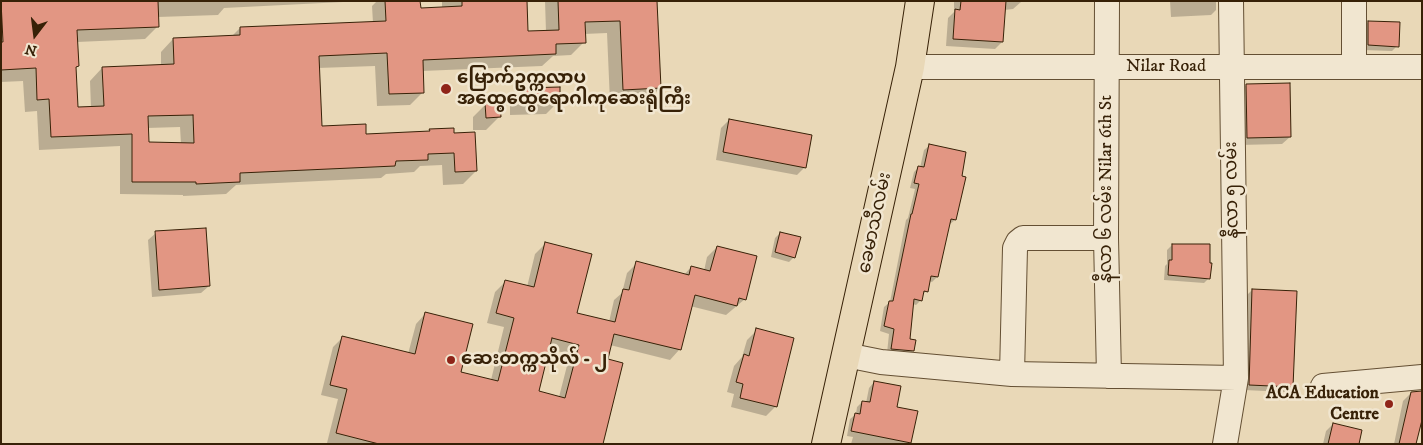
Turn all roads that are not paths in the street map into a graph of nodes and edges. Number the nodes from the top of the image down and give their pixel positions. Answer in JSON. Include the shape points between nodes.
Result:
{"nodes":[{"id":1,"x":920,"y":1,"type":"edge"},
{"id":2,"x":1107,"y":1,"type":"edge"},
{"id":3,"x":1231,"y":1,"type":"edge"},
{"id":4,"x":1354,"y":1,"type":"edge"},
{"id":5,"x":910,"y":67,"type":"junction"},
{"id":6,"x":1107,"y":67,"type":"junction"},
{"id":7,"x":1231,"y":67,"type":"junction"},
{"id":8,"x":1354,"y":67,"type":"junction"},
{"id":9,"x":1422,"y":67,"type":"edge"},
{"id":10,"x":1106,"y":238,"type":"junction"},
{"id":11,"x":846,"y":355,"type":"junction"},
{"id":12,"x":1012,"y":374,"type":"junction"},
{"id":13,"x":1109,"y":376,"type":"junction"},
{"id":14,"x":1422,"y":377,"type":"edge"},
{"id":15,"x":1236,"y":378,"type":"junction"},
{"id":16,"x":1323,"y":386,"type":"dead end"},
{"id":17,"x":826,"y":444,"type":"edge"},
{"id":18,"x":1224,"y":444,"type":"edge"}],
"edges":[{"from":1,"to":5,"type":"main road","name":"ခေမာသီလမ်း"},
{"from":2,"to":6,"type":"street","name":"နီလာ ၆ လမ်း Nilar 6th St"},
{"from":3,"to":7,"type":"street","name":"နီလာ ၅ လမ်း"},
{"from":4,"to":8,"type":"street"},
{"from":5,"to":6,"type":"street","name":"Nilar Road"},
{"from":5,"to":11,"type":"main road","name":"ခေမာသီလမ်း"},
{"from":6,"to":7,"type":"street","name":"Nilar Road"},
{"from":6,"to":10,"type":"street","name":"နီလာ ၆ လမ်း Nilar 6th St"},
{"from":7,"to":8,"type":"street","name":"Nilar Road"},
{"from":7,"to":15,"type":"street","name":"နီလာ ၅ လမ်း"},
{"from":8,"to":9,"type":"street","name":"Nilar Road"},
{"from":10,"to":12,"type":"street","via":[[1023,238],[1018,242],[1015,248]]},
{"from":10,"to":13,"type":"street","name":"နီလာ ၆ လမ်း Nilar 6th St"},
{"from":11,"to":12,"type":"street","via":[[881,362]]},
{"from":11,"to":17,"type":"main road","name":"ခေမာသီလမ်း"},
{"from":12,"to":13,"type":"street"},
{"from":13,"to":15,"type":"street"},
{"from":14,"to":16,"type":"street"},
{"from":15,"to":18,"type":"street","name":"နီလာ ၅ လမ်း"}]}
